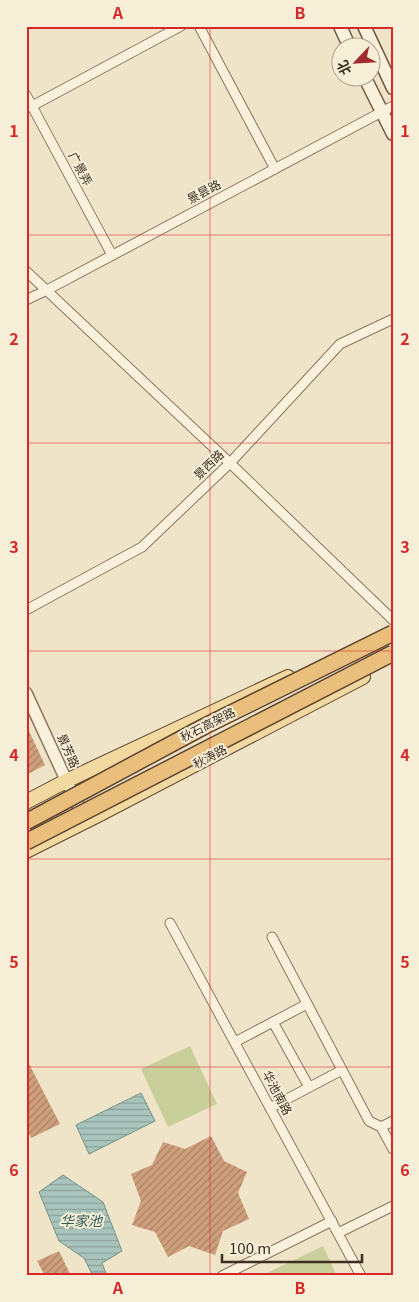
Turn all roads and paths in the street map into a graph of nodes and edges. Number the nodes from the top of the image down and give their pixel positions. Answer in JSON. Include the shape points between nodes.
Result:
{"nodes":[{"id":1,"x":181,"y":26,"type":"edge"},
{"id":2,"x":199,"y":26,"type":"edge"},
{"id":3,"x":340,"y":26,"type":"edge"},
{"id":4,"x":364,"y":26,"type":"edge"},
{"id":5,"x":345,"y":38,"type":"edge"},
{"id":6,"x":372,"y":88,"type":"edge"},
{"id":7,"x":393,"y":88,"type":"edge"},
{"id":8,"x":26,"y":94,"type":"edge"},
{"id":9,"x":32,"y":106,"type":"junction"},
{"id":10,"x":387,"y":109,"type":"edge"},
{"id":11,"x":393,"y":134,"type":"edge"},
{"id":12,"x":275,"y":169,"type":"junction"},
{"id":13,"x":112,"y":255,"type":"junction"},
{"id":14,"x":26,"y":271,"type":"edge"},
{"id":15,"x":46,"y":290,"type":"junction"},
{"id":16,"x":26,"y":300,"type":"edge"},
{"id":17,"x":393,"y":319,"type":"edge"},
{"id":18,"x":230,"y":463,"type":"junction"},
{"id":19,"x":26,"y":610,"type":"edge"},
{"id":20,"x":393,"y":620,"type":"edge"},
{"id":21,"x":393,"y":628,"type":"edge"},
{"id":22,"x":393,"y":633,"type":"edge"},
{"id":23,"x":393,"y":653,"type":"edge"},
{"id":24,"x":393,"y":661,"type":"edge"},
{"id":25,"x":26,"y":693,"type":"edge"},
{"id":26,"x":66,"y":780,"type":"junction"},
{"id":27,"x":26,"y":802,"type":"edge"},
{"id":28,"x":85,"y":821,"type":"junction"},
{"id":29,"x":26,"y":822,"type":"edge"},
{"id":30,"x":26,"y":842,"type":"edge"},
{"id":31,"x":26,"y":851,"type":"edge"},
{"id":32,"x":170,"y":923,"type":"dead end"},
{"id":33,"x":272,"y":937,"type":"dead end"},
{"id":34,"x":307,"y":1004,"type":"junction"},
{"id":35,"x":273,"y":1022,"type":"junction"},
{"id":36,"x":235,"y":1042,"type":"junction"},
{"id":37,"x":342,"y":1070,"type":"junction"},
{"id":38,"x":309,"y":1087,"type":"junction"},
{"id":39,"x":270,"y":1108,"type":"junction"},
{"id":40,"x":393,"y":1121,"type":"edge"},
{"id":41,"x":381,"y":1127,"type":"junction"},
{"id":42,"x":393,"y":1148,"type":"edge"},
{"id":43,"x":393,"y":1206,"type":"edge"},
{"id":44,"x":332,"y":1221,"type":"junction"},
{"id":45,"x":338,"y":1233,"type":"junction"},
{"id":46,"x":222,"y":1276,"type":"edge"},
{"id":47,"x":361,"y":1276,"type":"edge"}],
"edges":[{"from":1,"to":9,"type":"street"},
{"from":2,"to":12,"type":"street"},
{"from":3,"to":5,"type":"main road"},
{"from":4,"to":7,"type":"main road"},
{"from":6,"to":10,"type":"main road"},
{"from":8,"to":9,"type":"street","name":"广景弄"},
{"from":9,"to":13,"type":"street","name":"广景弄"},
{"from":10,"to":11,"type":"main road"},
{"from":10,"to":12,"type":"street","name":"景昙路"},
{"from":12,"to":13,"type":"street","name":"景昙路"},
{"from":13,"to":15,"type":"street","name":"景昙路"},
{"from":14,"to":15,"type":"street"},
{"from":15,"to":16,"type":"street","name":"景昙路"},
{"from":15,"to":18,"type":"street"},
{"from":17,"to":18,"type":"street","name":"景西路","via":[[340,344]]},
{"from":18,"to":19,"type":"street","name":"景西路","via":[[142,547]]},
{"from":18,"to":20,"type":"street"},
{"from":21,"to":26,"type":"main road"},
{"from":22,"to":29,"type":"highway","name":"秋石高架路","bridge":true,"via":[[205,726]]},
{"from":23,"to":30,"type":"highway","name":"秋石高架路","bridge":true},
{"from":24,"to":28,"type":"main road","name":"秋涛路"},
{"from":25,"to":26,"type":"street","name":"景芳路"},
{"from":26,"to":27,"type":"main road"},
{"from":26,"to":28,"type":"street","name":"景芳路"},
{"from":28,"to":31,"type":"main road","name":"秋涛路"},
{"from":32,"to":36,"type":"street","name":"华池南路"},
{"from":33,"to":34,"type":"street"},
{"from":34,"to":35,"type":"street"},
{"from":34,"to":37,"type":"street"},
{"from":35,"to":36,"type":"street"},
{"from":35,"to":38,"type":"street"},
{"from":36,"to":39,"type":"street","name":"华池南路"},
{"from":37,"to":38,"type":"street"},
{"from":37,"to":41,"type":"street","via":[[369,1121]]},
{"from":38,"to":39,"type":"street"},
{"from":39,"to":44,"type":"street","name":"华池南路"},
{"from":40,"to":41,"type":"street"},
{"from":41,"to":42,"type":"street"},
{"from":43,"to":45,"type":"street"},
{"from":44,"to":45,"type":"street","name":"华池南路"},
{"from":44,"to":46,"type":"street"},
{"from":45,"to":47,"type":"street","name":"华池南路"}]}
